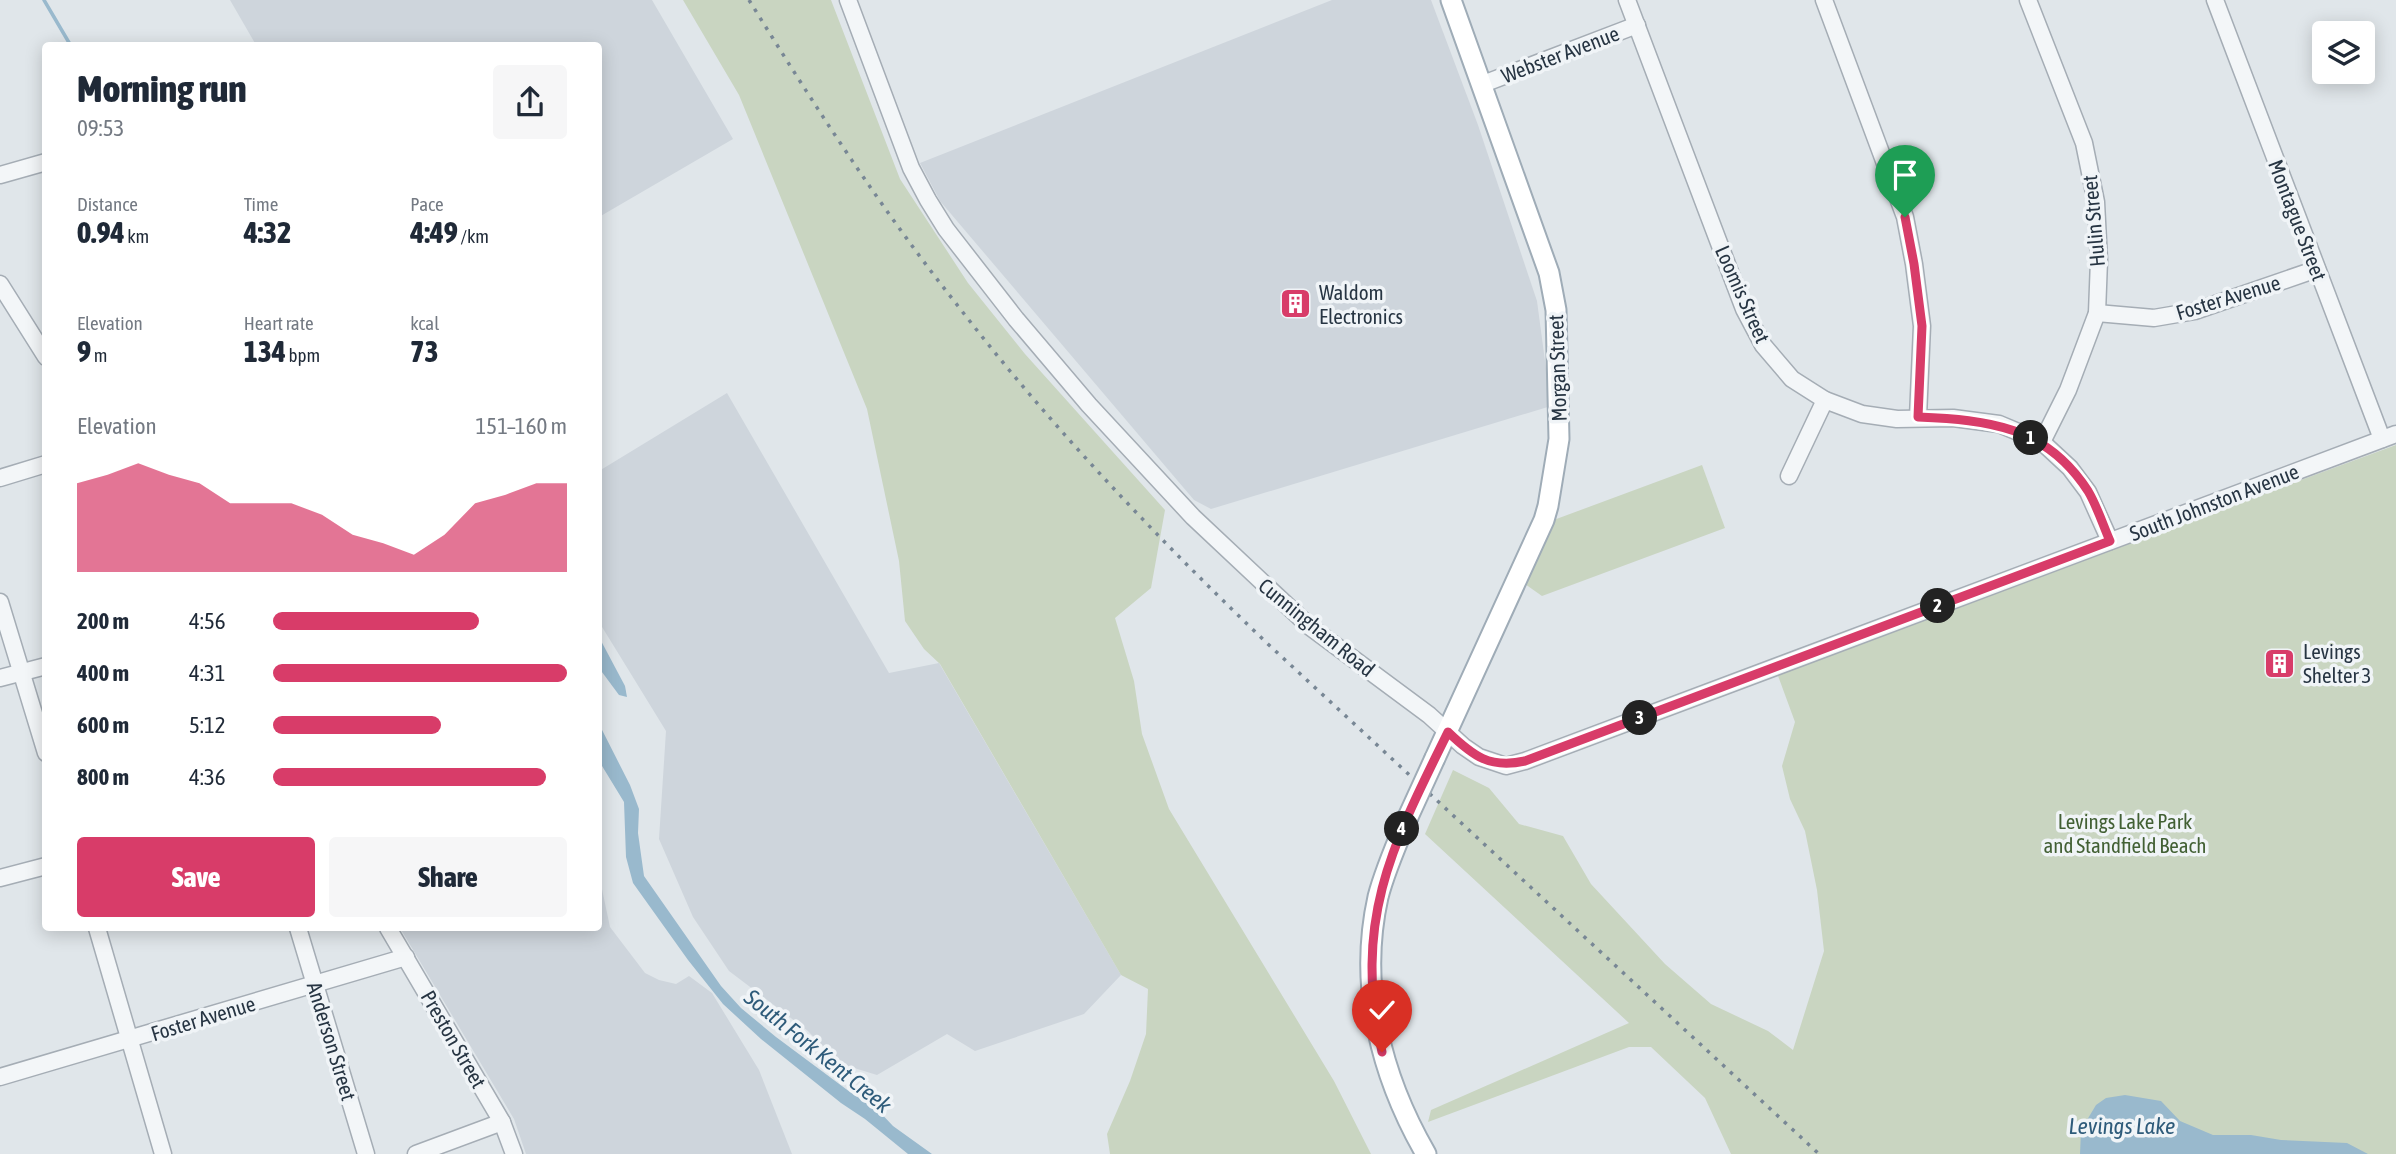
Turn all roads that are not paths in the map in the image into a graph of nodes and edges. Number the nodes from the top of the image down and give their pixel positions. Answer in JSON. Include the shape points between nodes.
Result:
{"nodes":[{"id":1,"x":848,"y":0,"type":"edge"},
{"id":2,"x":1451,"y":0,"type":"edge"},
{"id":3,"x":1628,"y":0,"type":"edge"},
{"id":4,"x":1824,"y":0,"type":"edge"},
{"id":5,"x":2028,"y":0,"type":"edge"},
{"id":6,"x":2215,"y":0,"type":"edge"},
{"id":7,"x":1637,"y":25,"type":"junction"},
{"id":8,"x":1483,"y":84,"type":"junction"},
{"id":9,"x":42,"y":163,"type":"edge"},
{"id":10,"x":0,"y":175,"type":"edge"},
{"id":11,"x":2317,"y":269,"type":"junction"},
{"id":12,"x":0,"y":284,"type":"edge"},
{"id":13,"x":2096,"y":313,"type":"junction"},
{"id":14,"x":42,"y":351,"type":"edge"},
{"id":15,"x":1825,"y":400,"type":"junction"},
{"id":16,"x":1918,"y":417,"type":"junction"},
{"id":17,"x":2389,"y":436,"type":"edge"},
{"id":18,"x":2042,"y":442,"type":"junction"},
{"id":19,"x":42,"y":465,"type":"edge"},
{"id":20,"x":1789,"y":476,"type":"dead end"},
{"id":21,"x":0,"y":478,"type":"edge"},
{"id":22,"x":2110,"y":541,"type":"junction"},
{"id":23,"x":0,"y":602,"type":"edge"},
{"id":24,"x":42,"y":667,"type":"edge"},
{"id":25,"x":22,"y":672,"type":"junction"},
{"id":26,"x":0,"y":678,"type":"edge"},
{"id":27,"x":1448,"y":732,"type":"junction"},
{"id":28,"x":42,"y":740,"type":"edge"},
{"id":29,"x":42,"y":867,"type":"edge"},
{"id":30,"x":0,"y":878,"type":"edge"},
{"id":31,"x":98,"y":931,"type":"edge"},
{"id":32,"x":299,"y":931,"type":"edge"},
{"id":33,"x":390,"y":931,"type":"edge"},
{"id":34,"x":406,"y":957,"type":"junction"},
{"id":35,"x":315,"y":985,"type":"junction"},
{"id":36,"x":130,"y":1040,"type":"junction"},
{"id":37,"x":0,"y":1077,"type":"edge"},
{"id":38,"x":502,"y":1122,"type":"junction"},
{"id":39,"x":163,"y":1154,"type":"edge"},
{"id":40,"x":366,"y":1154,"type":"edge"},
{"id":41,"x":416,"y":1154,"type":"edge"},
{"id":42,"x":514,"y":1154,"type":"edge"},
{"id":43,"x":1426,"y":1154,"type":"edge"}],
"edges":[{"from":1,"to":27,"type":"street","name":"Cunningham Road","via":[[911,168],[946,229],[1016,319],[1193,517],[1309,626]]},
{"from":2,"to":8,"type":"main road","name":"Morgan Street"},
{"from":3,"to":7,"type":"street","name":"Loomis Street"},
{"from":4,"to":16,"type":"street","via":[[1905,217],[1922,326]]},
{"from":5,"to":13,"type":"street","name":"Hulin Street","via":[[2084,143],[2096,202]]},
{"from":6,"to":11,"type":"street","name":"Montague Street"},
{"from":7,"to":8,"type":"street","name":"Webster Avenue"},
{"from":7,"to":15,"type":"street","name":"Loomis Street","via":[[1756,333],[1792,379]]},
{"from":8,"to":27,"type":"main road","name":"Morgan Street","via":[[1549,273],[1556,310],[1559,439],[1544,520]]},
{"from":9,"to":10,"type":"street"},
{"from":11,"to":13,"type":"street","name":"Foster Avenue","via":[[2195,311],[2154,318]]},
{"from":11,"to":17,"type":"street","name":"Montague Street"},
{"from":12,"to":14,"type":"street"},
{"from":13,"to":18,"type":"street","name":"Hulin Street","via":[[2068,390]]},
{"from":15,"to":16,"type":"street","name":"Loomis Street","via":[[1862,414]]},
{"from":15,"to":20,"type":"street"},
{"from":16,"to":18,"type":"street","name":"Loomis Street","via":[[1998,424]]},
{"from":17,"to":22,"type":"street","name":"South Johnston Avenue"},
{"from":18,"to":22,"type":"street","name":"Loomis Street","via":[[2088,492]]},
{"from":19,"to":21,"type":"street"},
{"from":22,"to":27,"type":"street","name":"South Johnston Avenue","via":[[1525,761],[1506,765],[1479,757]]},
{"from":23,"to":25,"type":"street"},
{"from":24,"to":25,"type":"street"},
{"from":25,"to":26,"type":"street"},
{"from":25,"to":28,"type":"street"},
{"from":27,"to":43,"type":"main road","bridge":true,"via":[[1408,817],[1379,895],[1373,936],[1371,982],[1377,1030],[1389,1076]]},
{"from":29,"to":30,"type":"street"},
{"from":31,"to":36,"type":"street"},
{"from":32,"to":35,"type":"street","name":"Anderson Street"},
{"from":33,"to":34,"type":"street","name":"Preston Street"},
{"from":34,"to":35,"type":"street","name":"Foster Avenue"},
{"from":34,"to":38,"type":"street","name":"Preston Street"},
{"from":35,"to":36,"type":"street","name":"Foster Avenue"},
{"from":35,"to":40,"type":"street","name":"Anderson Street"},
{"from":36,"to":37,"type":"street","name":"Foster Avenue"},
{"from":36,"to":39,"type":"street"},
{"from":38,"to":41,"type":"street"},
{"from":38,"to":42,"type":"street","name":"Preston Street"}]}
